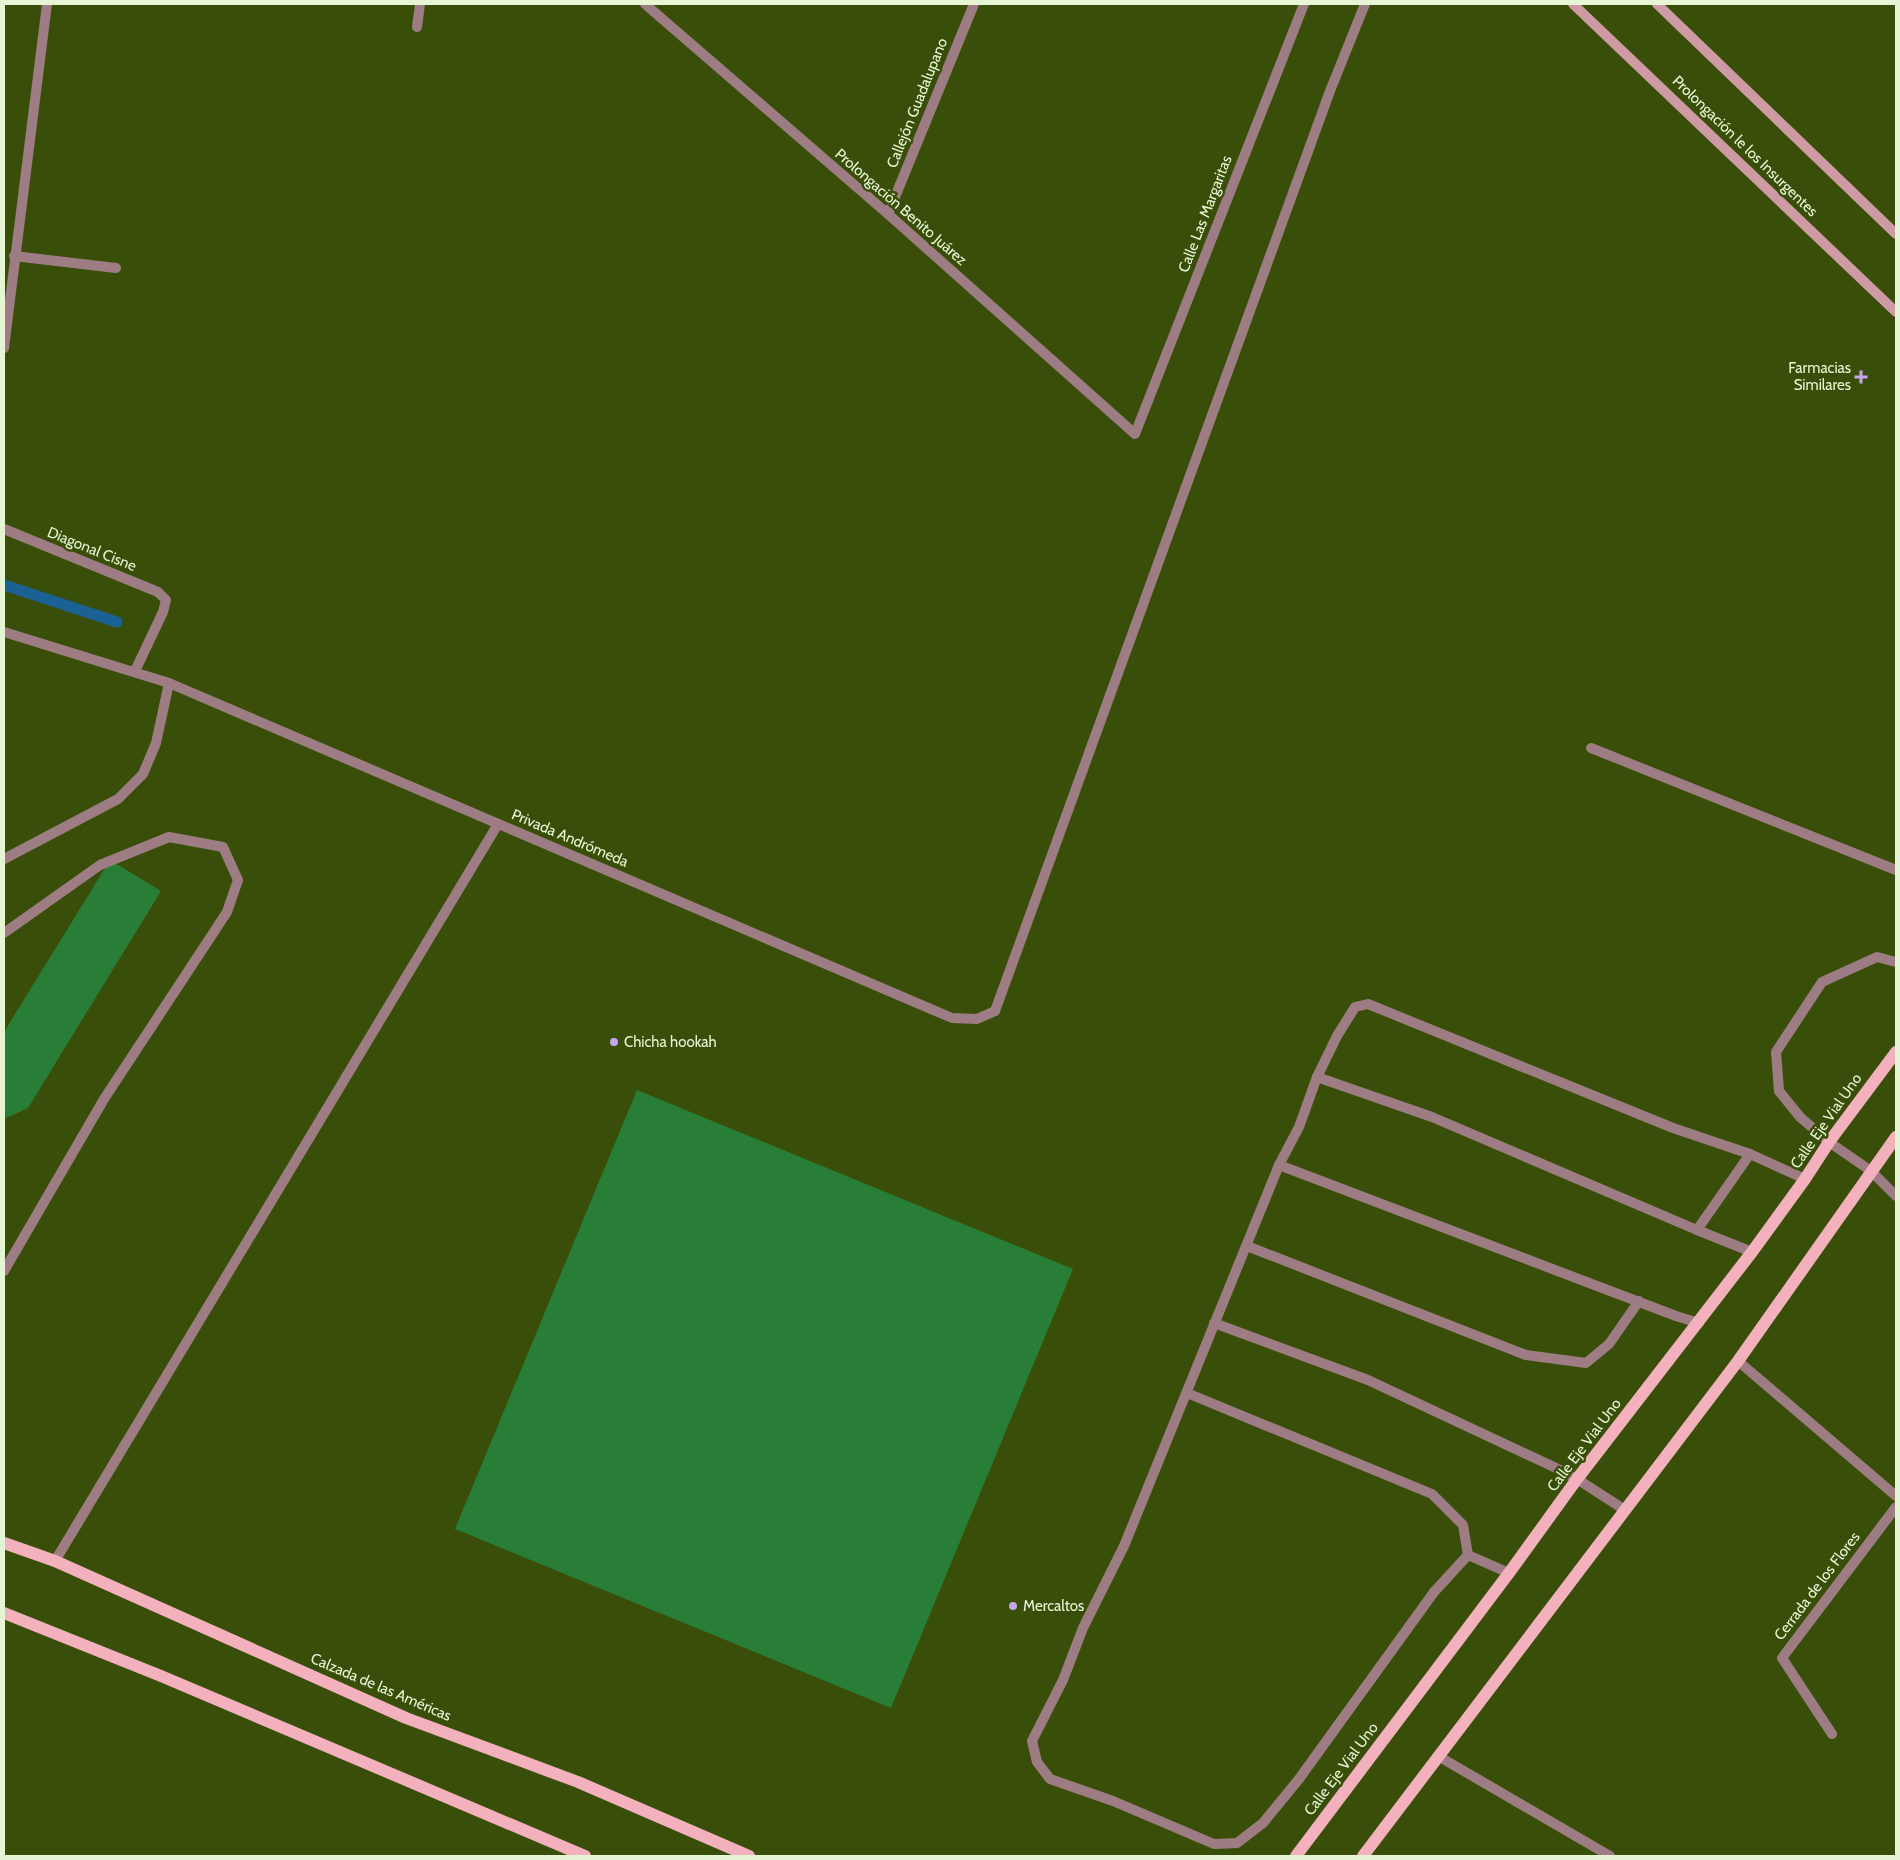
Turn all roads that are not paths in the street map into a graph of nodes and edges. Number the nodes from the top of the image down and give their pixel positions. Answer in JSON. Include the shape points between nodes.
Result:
{"nodes":[{"id":1,"x":47,"y":4,"type":"edge"},
{"id":2,"x":420,"y":4,"type":"edge"},
{"id":3,"x":645,"y":4,"type":"edge"},
{"id":4,"x":974,"y":4,"type":"edge"},
{"id":5,"x":1304,"y":4,"type":"edge"},
{"id":6,"x":1366,"y":4,"type":"edge"},
{"id":7,"x":1573,"y":4,"type":"edge"},
{"id":8,"x":1656,"y":4,"type":"edge"},
{"id":9,"x":417,"y":27,"type":"dead end"},
{"id":10,"x":888,"y":214,"type":"junction"},
{"id":11,"x":1896,"y":234,"type":"edge"},
{"id":12,"x":14,"y":256,"type":"junction"},
{"id":13,"x":116,"y":268,"type":"dead end"},
{"id":14,"x":1896,"y":312,"type":"edge"},
{"id":15,"x":4,"y":348,"type":"edge"},
{"id":16,"x":1135,"y":434,"type":"joint"},
{"id":17,"x":4,"y":528,"type":"edge"},
{"id":18,"x":4,"y":632,"type":"edge"},
{"id":19,"x":135,"y":672,"type":"junction"},
{"id":20,"x":169,"y":683,"type":"junction"},
{"id":21,"x":1591,"y":748,"type":"dead end"},
{"id":22,"x":498,"y":824,"type":"junction"},
{"id":23,"x":4,"y":860,"type":"edge"},
{"id":24,"x":1896,"y":870,"type":"edge"},
{"id":25,"x":4,"y":933,"type":"edge"},
{"id":26,"x":1896,"y":962,"type":"edge"},
{"id":27,"x":1896,"y":1052,"type":"edge"},
{"id":28,"x":1317,"y":1077,"type":"junction"},
{"id":29,"x":1896,"y":1137,"type":"edge"},
{"id":30,"x":1829,"y":1142,"type":"junction"},
{"id":31,"x":1750,"y":1154,"type":"junction"},
{"id":32,"x":1279,"y":1165,"type":"junction"},
{"id":33,"x":1871,"y":1171,"type":"junction"},
{"id":34,"x":1805,"y":1179,"type":"junction"},
{"id":35,"x":1896,"y":1196,"type":"edge"},
{"id":36,"x":1697,"y":1230,"type":"junction"},
{"id":37,"x":1247,"y":1246,"type":"junction"},
{"id":38,"x":1752,"y":1252,"type":"junction"},
{"id":39,"x":4,"y":1271,"type":"edge"},
{"id":40,"x":1639,"y":1301,"type":"junction"},
{"id":41,"x":1699,"y":1323,"type":"junction"},
{"id":42,"x":1214,"y":1324,"type":"junction"},
{"id":43,"x":1738,"y":1361,"type":"junction"},
{"id":44,"x":1187,"y":1394,"type":"junction"},
{"id":45,"x":1577,"y":1479,"type":"junction"},
{"id":46,"x":1896,"y":1496,"type":"edge"},
{"id":47,"x":1896,"y":1507,"type":"edge"},
{"id":48,"x":1625,"y":1510,"type":"junction"},
{"id":49,"x":4,"y":1543,"type":"edge"},
{"id":50,"x":1468,"y":1556,"type":"junction"},
{"id":51,"x":55,"y":1561,"type":"junction"},
{"id":52,"x":1509,"y":1573,"type":"junction"},
{"id":53,"x":4,"y":1613,"type":"edge"},
{"id":54,"x":1832,"y":1734,"type":"dead end"},
{"id":55,"x":1438,"y":1756,"type":"junction"},
{"id":56,"x":585,"y":1856,"type":"edge"},
{"id":57,"x":749,"y":1856,"type":"edge"},
{"id":58,"x":1296,"y":1856,"type":"edge"},
{"id":59,"x":1363,"y":1856,"type":"edge"},
{"id":60,"x":1610,"y":1856,"type":"edge"}],
"edges":[{"from":1,"to":12,"type":"street"},
{"from":2,"to":9,"type":"street"},
{"from":3,"to":10,"type":"street","name":"Prolongación Benito Juárez"},
{"from":4,"to":10,"type":"street","name":"Callejón Guadalupano"},
{"from":5,"to":16,"type":"street","name":"Calle Las Margaritas"},
{"from":6,"to":22,"type":"street","name":"Privada Andrómeda","via":[[1330,92],[994,1011],[977,1019],[952,1018]]},
{"from":7,"to":14,"type":"street","name":"Prolongación le los Insurgentes"},
{"from":8,"to":11,"type":"street"},
{"from":10,"to":16,"type":"street","name":"Prolongación Benito Juárez"},
{"from":12,"to":13,"type":"street"},
{"from":12,"to":15,"type":"street"},
{"from":17,"to":19,"type":"street","name":"Diagonal Cisne","via":[[158,592],[166,600]]},
{"from":18,"to":19,"type":"street"},
{"from":19,"to":20,"type":"street","name":"Privada Andrómeda"},
{"from":20,"to":22,"type":"street","name":"Privada Andrómeda"},
{"from":20,"to":23,"type":"street","via":[[156,743],[143,774],[118,798]]},
{"from":21,"to":24,"type":"street"},
{"from":22,"to":51,"type":"street"},
{"from":25,"to":39,"type":"street","via":[[100,865],[169,836],[223,847],[238,880],[227,912],[104,1098]]},
{"from":26,"to":30,"type":"street","via":[[1876,957],[1822,982],[1776,1052],[1779,1091],[1800,1118]]},
{"from":27,"to":30,"type":"main road","name":"Calle Eje Vial Uno"},
{"from":28,"to":31,"type":"street","via":[[1336,1036],[1356,1006],[1368,1004],[1673,1128]]},
{"from":28,"to":32,"type":"street","via":[[1299,1127]]},
{"from":28,"to":36,"type":"street","via":[[1432,1117]]},
{"from":29,"to":33,"type":"main road"},
{"from":30,"to":33,"type":"street"},
{"from":30,"to":34,"type":"main road","name":"Calle Eje Vial Uno"},
{"from":31,"to":34,"type":"street"},
{"from":31,"to":36,"type":"street"},
{"from":32,"to":37,"type":"street"},
{"from":32,"to":40,"type":"street"},
{"from":33,"to":35,"type":"street"},
{"from":33,"to":43,"type":"main road"},
{"from":34,"to":38,"type":"main road","name":"Calle Eje Vial Uno"},
{"from":36,"to":38,"type":"street"},
{"from":37,"to":40,"type":"street","via":[[1526,1355],[1586,1364],[1609,1344]]},
{"from":37,"to":42,"type":"street"},
{"from":38,"to":41,"type":"main road","name":"Calle Eje Vial Uno"},
{"from":40,"to":41,"type":"street"},
{"from":41,"to":45,"type":"main road","name":"Calle Eje Vial Uno"},
{"from":42,"to":44,"type":"street"},
{"from":42,"to":45,"type":"street","via":[[1368,1380]]},
{"from":43,"to":46,"type":"street"},
{"from":43,"to":48,"type":"main road"},
{"from":44,"to":50,"type":"street","via":[[1432,1494],[1463,1526]]},
{"from":44,"to":50,"type":"street","via":[[1124,1546],[1032,1741],[1037,1762],[1050,1779],[1113,1801],[1214,1844],[1237,1843],[1263,1823],[1293,1786],[1434,1592]]},
{"from":45,"to":48,"type":"street"},
{"from":45,"to":52,"type":"main road","name":"Calle Eje Vial Uno"},
{"from":47,"to":54,"type":"street","name":"Cerrada de los Flores","via":[[1782,1658]]},
{"from":48,"to":55,"type":"main road"},
{"from":49,"to":51,"type":"main road","name":"Calzada de las Américas"},
{"from":50,"to":52,"type":"street"},
{"from":51,"to":57,"type":"main road","name":"Calzada de las Américas","via":[[406,1718],[578,1782]]},
{"from":52,"to":58,"type":"main road","name":"Calle Eje Vial Uno"},
{"from":53,"to":56,"type":"main road"},
{"from":55,"to":59,"type":"main road"},
{"from":55,"to":60,"type":"street"}]}
